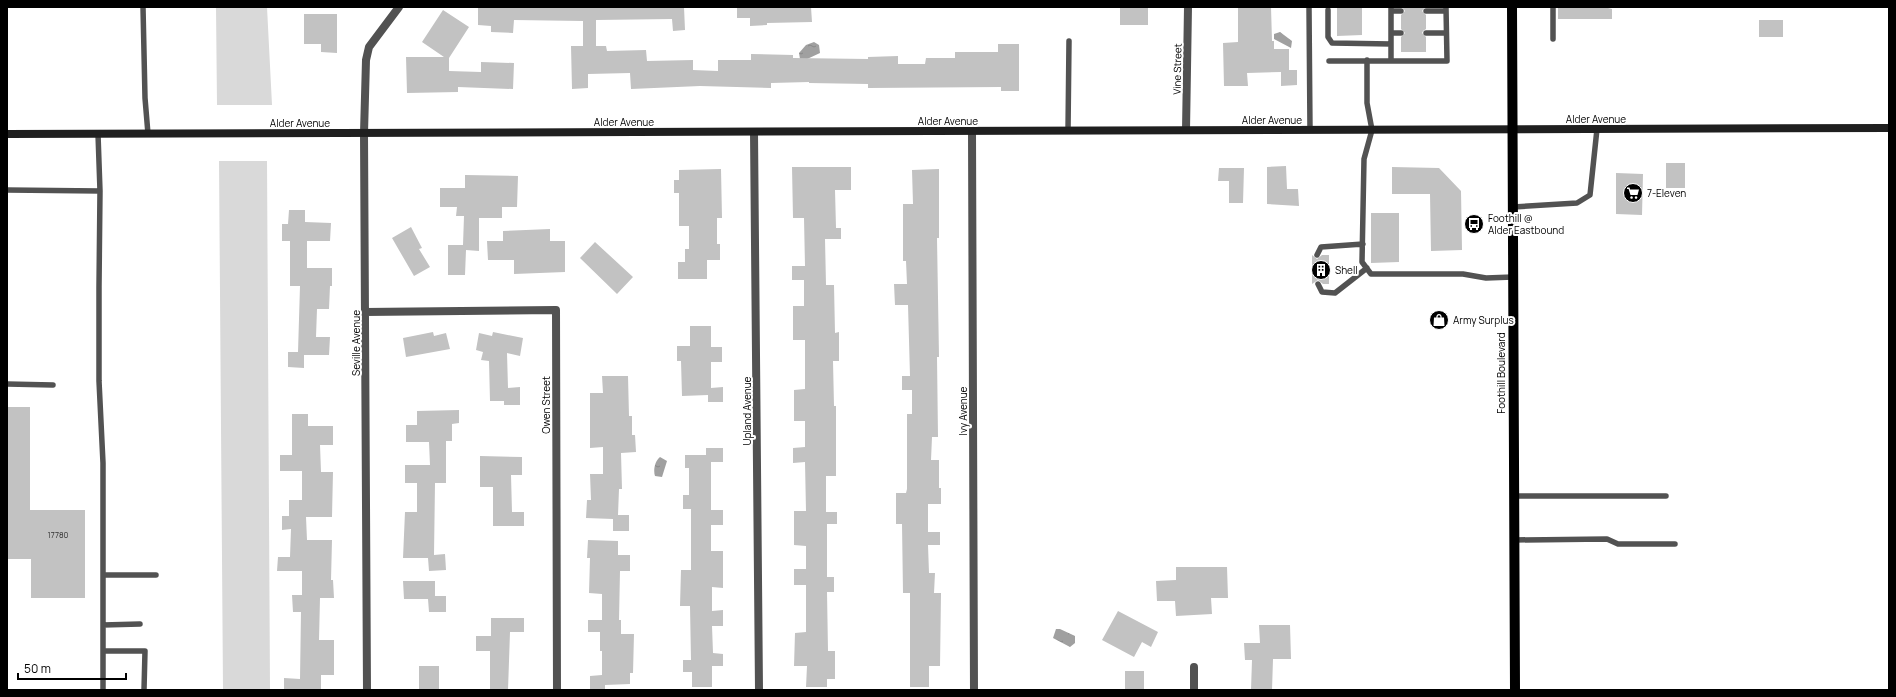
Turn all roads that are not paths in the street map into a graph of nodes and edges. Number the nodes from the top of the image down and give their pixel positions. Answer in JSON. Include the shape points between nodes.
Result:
{"nodes":[{"id":1,"x":143,"y":7,"type":"edge"},
{"id":2,"x":399,"y":7,"type":"edge"},
{"id":3,"x":1188,"y":7,"type":"edge"},
{"id":4,"x":1309,"y":7,"type":"edge"},
{"id":5,"x":1512,"y":7,"type":"edge"},
{"id":6,"x":1553,"y":7,"type":"edge"},
{"id":7,"x":1391,"y":9,"type":"edge"},
{"id":8,"x":1446,"y":9,"type":"edge"},
{"id":9,"x":1328,"y":10,"type":"dead end"},
{"id":10,"x":1401,"y":11,"type":"dead end"},
{"id":11,"x":1426,"y":11,"type":"dead end"},
{"id":12,"x":1391,"y":33,"type":"junction"},
{"id":13,"x":1401,"y":33,"type":"dead end"},
{"id":14,"x":1426,"y":33,"type":"dead end"},
{"id":15,"x":1446,"y":33,"type":"junction"},
{"id":16,"x":1553,"y":39,"type":"dead end"},
{"id":17,"x":1069,"y":41,"type":"dead end"},
{"id":18,"x":1391,"y":44,"type":"junction"},
{"id":19,"x":1367,"y":60,"type":"junction"},
{"id":20,"x":1329,"y":61,"type":"dead end"},
{"id":21,"x":1391,"y":61,"type":"junction"},
{"id":22,"x":1889,"y":128,"type":"edge"},
{"id":23,"x":1513,"y":129,"type":"junction"},
{"id":24,"x":1597,"y":129,"type":"junction"},
{"id":25,"x":1186,"y":130,"type":"junction"},
{"id":26,"x":1310,"y":130,"type":"junction"},
{"id":27,"x":1372,"y":130,"type":"junction"},
{"id":28,"x":972,"y":131,"type":"junction"},
{"id":29,"x":1068,"y":131,"type":"junction"},
{"id":30,"x":754,"y":132,"type":"junction"},
{"id":31,"x":364,"y":133,"type":"junction"},
{"id":32,"x":7,"y":134,"type":"edge"},
{"id":33,"x":98,"y":134,"type":"junction"},
{"id":34,"x":148,"y":134,"type":"junction"},
{"id":35,"x":7,"y":190,"type":"edge"},
{"id":36,"x":100,"y":191,"type":"junction"},
{"id":37,"x":1513,"y":207,"type":"junction"},
{"id":38,"x":1363,"y":244,"type":"junction"},
{"id":39,"x":1318,"y":255,"type":"dead end"},
{"id":40,"x":1367,"y":268,"type":"junction"},
{"id":41,"x":1513,"y":277,"type":"junction"},
{"id":42,"x":1318,"y":284,"type":"dead end"},
{"id":43,"x":366,"y":312,"type":"junction"},
{"id":44,"x":7,"y":384,"type":"edge"},
{"id":45,"x":54,"y":385,"type":"dead end"},
{"id":46,"x":1514,"y":496,"type":"junction"},
{"id":47,"x":1666,"y":496,"type":"dead end"},
{"id":48,"x":1514,"y":540,"type":"junction"},
{"id":49,"x":1675,"y":544,"type":"dead end"},
{"id":50,"x":103,"y":575,"type":"junction"},
{"id":51,"x":156,"y":576,"type":"dead end"},
{"id":52,"x":140,"y":624,"type":"dead end"},
{"id":53,"x":103,"y":625,"type":"junction"},
{"id":54,"x":103,"y":651,"type":"junction"},
{"id":55,"x":1194,"y":667,"type":"dead end"},
{"id":56,"x":103,"y":690,"type":"edge"},
{"id":57,"x":144,"y":690,"type":"edge"},
{"id":58,"x":367,"y":690,"type":"edge"},
{"id":59,"x":557,"y":690,"type":"edge"},
{"id":60,"x":759,"y":690,"type":"edge"},
{"id":61,"x":974,"y":690,"type":"edge"},
{"id":62,"x":1194,"y":690,"type":"edge"},
{"id":63,"x":1515,"y":690,"type":"edge"}],
"edges":[{"from":1,"to":34,"type":"lane"},
{"from":2,"to":31,"type":"street","name":"Seville Avenue","via":[[369,48],[366,60]]},
{"from":3,"to":25,"type":"street","name":"Vine Street"},
{"from":4,"to":26,"type":"lane"},
{"from":5,"to":23,"type":"main road","name":"Foothill Boulevard"},
{"from":6,"to":16,"type":"lane"},
{"from":7,"to":10,"type":"lane"},
{"from":7,"to":12,"type":"lane"},
{"from":8,"to":11,"type":"lane"},
{"from":8,"to":15,"type":"lane"},
{"from":9,"to":18,"type":"lane","via":[[1328,37],[1332,43]]},
{"from":12,"to":13,"type":"lane"},
{"from":12,"to":18,"type":"lane"},
{"from":14,"to":15,"type":"lane"},
{"from":15,"to":21,"type":"lane","via":[[1447,61]]},
{"from":17,"to":29,"type":"lane"},
{"from":18,"to":21,"type":"lane"},
{"from":19,"to":20,"type":"lane"},
{"from":19,"to":21,"type":"lane"},
{"from":19,"to":27,"type":"lane","via":[[1367,103]]},
{"from":22,"to":24,"type":"main road","name":"Alder Avenue"},
{"from":23,"to":24,"type":"main road","name":"Alder Avenue"},
{"from":23,"to":27,"type":"main road","name":"Alder Avenue"},
{"from":23,"to":37,"type":"main road","name":"Foothill Boulevard"},
{"from":24,"to":37,"type":"lane","via":[[1590,195],[1577,203]]},
{"from":25,"to":26,"type":"main road","name":"Alder Avenue"},
{"from":25,"to":29,"type":"main road","name":"Alder Avenue"},
{"from":26,"to":27,"type":"main road","name":"Alder Avenue"},
{"from":27,"to":38,"type":"lane","via":[[1364,159]]},
{"from":28,"to":29,"type":"main road","name":"Alder Avenue"},
{"from":28,"to":30,"type":"main road","name":"Alder Avenue"},
{"from":28,"to":61,"type":"street","name":"Ivy Avenue"},
{"from":30,"to":31,"type":"main road","name":"Alder Avenue"},
{"from":30,"to":60,"type":"street","name":"Upland Avenue"},
{"from":31,"to":34,"type":"main road","name":"Alder Avenue"},
{"from":31,"to":43,"type":"street","name":"Seville Avenue"},
{"from":32,"to":33,"type":"main road","name":"Alder Avenue"},
{"from":33,"to":34,"type":"main road","name":"Alder Avenue"},
{"from":33,"to":36,"type":"lane"},
{"from":35,"to":36,"type":"lane"},
{"from":36,"to":50,"type":"lane","via":[[99,365],[103,463]]},
{"from":37,"to":41,"type":"main road","name":"Foothill Boulevard"},
{"from":38,"to":39,"type":"lane","via":[[1328,245],[1321,247]]},
{"from":38,"to":40,"type":"lane","via":[[1362,262]]},
{"from":40,"to":41,"type":"lane","via":[[1371,274]]},
{"from":40,"to":42,"type":"lane","via":[[1335,293],[1322,292]]},
{"from":41,"to":46,"type":"main road","name":"Foothill Boulevard"},
{"from":43,"to":58,"type":"street","name":"Seville Avenue"},
{"from":43,"to":59,"type":"street","name":"Owen Street","via":[[556,310]]},
{"from":44,"to":45,"type":"lane"},
{"from":46,"to":47,"type":"lane"},
{"from":46,"to":48,"type":"main road","name":"Foothill Boulevard"},
{"from":48,"to":49,"type":"lane","via":[[1607,539],[1618,544]]},
{"from":48,"to":63,"type":"main road","name":"Foothill Boulevard"},
{"from":50,"to":51,"type":"lane"},
{"from":50,"to":53,"type":"lane"},
{"from":52,"to":53,"type":"lane"},
{"from":53,"to":54,"type":"lane"},
{"from":54,"to":56,"type":"lane"},
{"from":54,"to":57,"type":"lane","via":[[144,651]]},
{"from":55,"to":62,"type":"street"}]}
